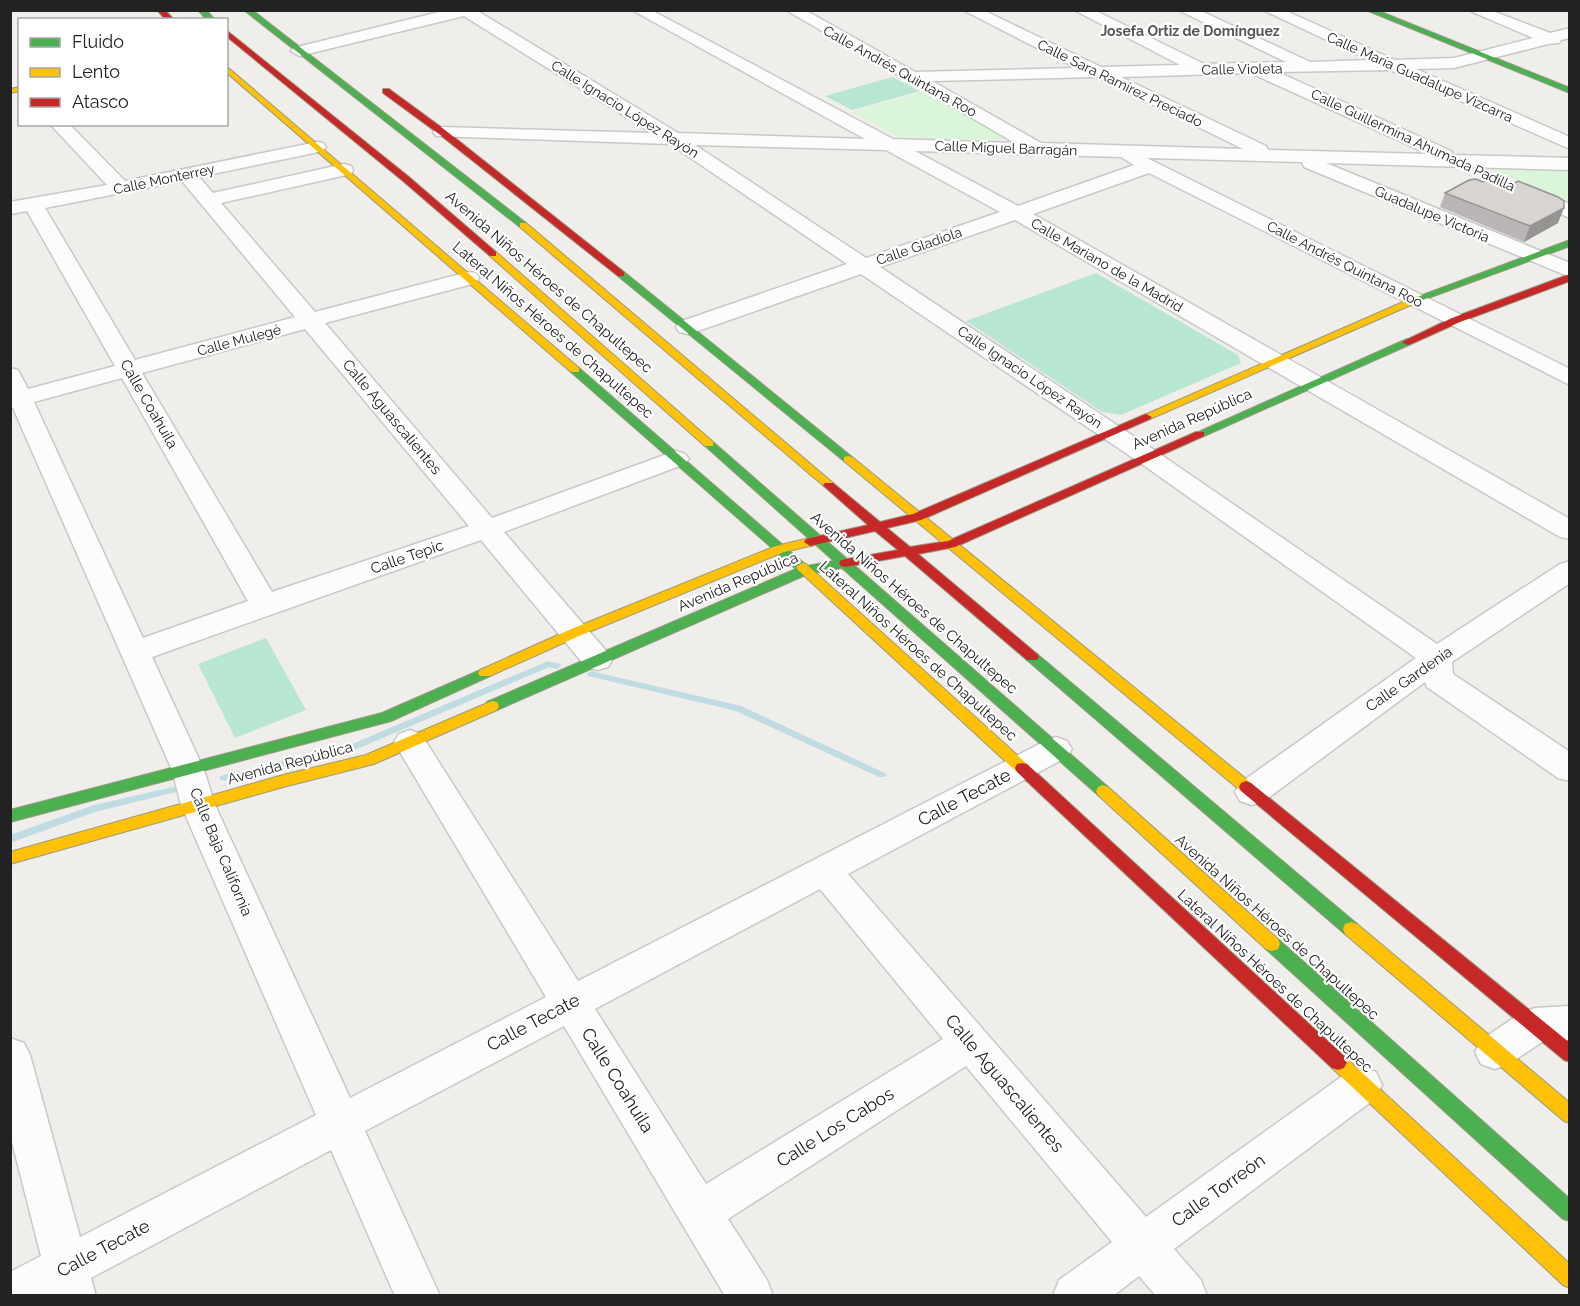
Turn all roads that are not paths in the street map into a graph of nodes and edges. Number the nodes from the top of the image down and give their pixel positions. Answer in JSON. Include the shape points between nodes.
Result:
{"nodes":[{"id":1,"x":247,"y":10,"type":"edge"},
{"id":2,"x":639,"y":10,"type":"edge"},
{"id":3,"x":793,"y":10,"type":"edge"},
{"id":4,"x":970,"y":10,"type":"edge"},
{"id":5,"x":1081,"y":10,"type":"edge"},
{"id":6,"x":1185,"y":10,"type":"edge"},
{"id":7,"x":1270,"y":10,"type":"edge"},
{"id":8,"x":1369,"y":10,"type":"edge"},
{"id":9,"x":1405,"y":10,"type":"edge"},
{"id":10,"x":1475,"y":10,"type":"edge"},
{"id":11,"x":466,"y":11,"type":"edge"},
{"id":12,"x":304,"y":31,"type":"dead end"},
{"id":13,"x":1569,"y":33,"type":"edge"},
{"id":14,"x":228,"y":34,"type":"edge"},
{"id":15,"x":1549,"y":38,"type":"junction"},
{"id":16,"x":322,"y":45,"type":"junction"},
{"id":17,"x":1481,"y":45,"type":"junction"},
{"id":18,"x":1569,"y":46,"type":"edge"},
{"id":19,"x":1506,"y":50,"type":"junction"},
{"id":20,"x":299,"y":51,"type":"junction"},
{"id":21,"x":341,"y":58,"type":"dead end"},
{"id":22,"x":1527,"y":58,"type":"dead end"},
{"id":23,"x":260,"y":59,"type":"junction"},
{"id":24,"x":1393,"y":65,"type":"junction"},
{"id":25,"x":228,"y":66,"type":"edge"},
{"id":26,"x":228,"y":67,"type":"edge"},
{"id":27,"x":1309,"y":67,"type":"junction"},
{"id":28,"x":1256,"y":68,"type":"junction"},
{"id":29,"x":1202,"y":70,"type":"junction"},
{"id":30,"x":1097,"y":72,"type":"junction"},
{"id":31,"x":911,"y":77,"type":"junction"},
{"id":32,"x":378,"y":85,"type":"dead end"},
{"id":33,"x":1569,"y":90,"type":"edge"},
{"id":34,"x":61,"y":126,"type":"edge"},
{"id":35,"x":442,"y":132,"type":"junction"},
{"id":36,"x":326,"y":134,"type":"junction"},
{"id":37,"x":673,"y":138,"type":"junction"},
{"id":38,"x":889,"y":144,"type":"junction"},
{"id":39,"x":1569,"y":144,"type":"edge"},
{"id":40,"x":1038,"y":149,"type":"junction"},
{"id":41,"x":1122,"y":151,"type":"junction"},
{"id":42,"x":1270,"y":155,"type":"junction"},
{"id":43,"x":1294,"y":156,"type":"junction"},
{"id":44,"x":1457,"y":161,"type":"junction"},
{"id":45,"x":1569,"y":164,"type":"edge"},
{"id":46,"x":1151,"y":166,"type":"junction"},
{"id":47,"x":344,"y":170,"type":"junction"},
{"id":48,"x":187,"y":175,"type":"junction"},
{"id":49,"x":121,"y":188,"type":"junction"},
{"id":50,"x":209,"y":200,"type":"junction"},
{"id":51,"x":22,"y":206,"type":"edge"},
{"id":52,"x":1569,"y":212,"type":"edge"},
{"id":53,"x":1017,"y":213,"type":"junction"},
{"id":54,"x":1569,"y":243,"type":"edge"},
{"id":55,"x":1533,"y":256,"type":"junction"},
{"id":56,"x":864,"y":266,"type":"junction"},
{"id":57,"x":1569,"y":271,"type":"edge"},
{"id":58,"x":1569,"y":276,"type":"edge"},
{"id":59,"x":468,"y":278,"type":"junction"},
{"id":60,"x":1415,"y":300,"type":"junction"},
{"id":61,"x":310,"y":320,"type":"junction"},
{"id":62,"x":1456,"y":320,"type":"junction"},
{"id":63,"x":687,"y":327,"type":"junction"},
{"id":64,"x":1274,"y":361,"type":"junction"},
{"id":65,"x":129,"y":370,"type":"junction"},
{"id":66,"x":1569,"y":378,"type":"edge"},
{"id":67,"x":1312,"y":384,"type":"junction"},
{"id":68,"x":14,"y":392,"type":"edge"},
{"id":69,"x":664,"y":404,"type":"junction"},
{"id":70,"x":1111,"y":432,"type":"junction"},
{"id":71,"x":672,"y":440,"type":"junction"},
{"id":72,"x":1148,"y":457,"type":"junction"},
{"id":73,"x":916,"y":517,"type":"junction"},
{"id":74,"x":879,"y":526,"type":"junction"},
{"id":75,"x":487,"y":529,"type":"junction"},
{"id":76,"x":1569,"y":531,"type":"edge"},
{"id":77,"x":817,"y":540,"type":"junction"},
{"id":78,"x":951,"y":544,"type":"junction"},
{"id":79,"x":780,"y":549,"type":"junction"},
{"id":80,"x":909,"y":552,"type":"junction"},
{"id":81,"x":844,"y":563,"type":"junction"},
{"id":82,"x":805,"y":570,"type":"junction"},
{"id":83,"x":1569,"y":570,"type":"edge"},
{"id":84,"x":265,"y":604,"type":"junction"},
{"id":85,"x":574,"y":633,"type":"junction"},
{"id":86,"x":136,"y":652,"type":"junction"},
{"id":87,"x":1437,"y":658,"type":"junction"},
{"id":88,"x":597,"y":660,"type":"junction"},
{"id":89,"x":410,"y":742,"type":"junction"},
{"id":90,"x":1056,"y":749,"type":"junction"},
{"id":91,"x":1021,"y":767,"type":"junction"},
{"id":92,"x":1569,"y":769,"type":"edge"},
{"id":93,"x":188,"y":770,"type":"junction"},
{"id":94,"x":1252,"y":792,"type":"junction"},
{"id":95,"x":198,"y":805,"type":"junction"},
{"id":96,"x":10,"y":816,"type":"edge"},
{"id":97,"x":10,"y":858,"type":"edge"},
{"id":98,"x":824,"y":870,"type":"junction"},
{"id":99,"x":571,"y":1003,"type":"junction"},
{"id":100,"x":1552,"y":1024,"type":"edge"},
{"id":101,"x":971,"y":1042,"type":"junction"},
{"id":102,"x":1495,"y":1052,"type":"junction"},
{"id":103,"x":1569,"y":1054,"type":"edge"},
{"id":104,"x":10,"y":1055,"type":"edge"},
{"id":105,"x":1362,"y":1084,"type":"junction"},
{"id":106,"x":1569,"y":1115,"type":"edge"},
{"id":107,"x":340,"y":1123,"type":"junction"},
{"id":108,"x":700,"y":1212,"type":"junction"},
{"id":109,"x":1569,"y":1212,"type":"edge"},
{"id":110,"x":1143,"y":1246,"type":"junction"},
{"id":111,"x":1569,"y":1278,"type":"edge"},
{"id":112,"x":70,"y":1281,"type":"edge"},
{"id":113,"x":11,"y":1296,"type":"edge"},
{"id":114,"x":418,"y":1296,"type":"edge"},
{"id":115,"x":751,"y":1296,"type":"edge"},
{"id":116,"x":1075,"y":1296,"type":"edge"},
{"id":117,"x":1185,"y":1296,"type":"edge"}],
"edges":[{"from":1,"to":20,"type":"street","name":"Avenida Niños Héroes de Chapultepec"},
{"from":2,"to":38,"type":"street","name":"Calle Mariano de la Madrid"},
{"from":3,"to":31,"type":"street","name":"Calle Andrés Quintana Roo"},
{"from":4,"to":30,"type":"street","name":"Calle Sara Ramírez Preciado"},
{"from":5,"to":29,"type":"street"},
{"from":6,"to":27,"type":"street","name":"Calle Guillermina Ahumada Padilla"},
{"from":7,"to":24,"type":"street","name":"Calle María Guadalupe Vizcarra"},
{"from":8,"to":17,"type":"street"},
{"from":9,"to":17,"type":"street"},
{"from":10,"to":15,"type":"street"},
{"from":11,"to":16,"type":"street"},
{"from":11,"to":37,"type":"street","name":"Calle Ignacio López Rayón"},
{"from":12,"to":16,"type":"street"},
{"from":13,"to":15,"type":"street","name":"Calle Violeta"},
{"from":14,"to":23,"type":"street","name":"Avenida Niños Héroes de Chapultepec"},
{"from":15,"to":18,"type":"street"},
{"from":15,"to":19,"type":"street","name":"Calle Violeta"},
{"from":16,"to":20,"type":"street"},
{"from":16,"to":21,"type":"street"},
{"from":17,"to":19,"type":"street","name":"Calle Violeta"},
{"from":17,"to":24,"type":"street","name":"Calle Violeta","via":[[1454,63]]},
{"from":17,"to":33,"type":"street"},
{"from":19,"to":22,"type":"street"},
{"from":20,"to":23,"type":"street"},
{"from":20,"to":74,"type":"street","name":"Avenida Niños Héroes de Chapultepec","via":[[522,224]]},
{"from":23,"to":25,"type":"street"},
{"from":23,"to":36,"type":"street","name":"Avenida Niños Héroes de Chapultepec"},
{"from":24,"to":27,"type":"street","name":"Calle Violeta"},
{"from":24,"to":39,"type":"street","name":"Calle María Guadalupe Vizcarra"},
{"from":26,"to":36,"type":"street","name":"Lateral Niños Héroes de Chapultepec"},
{"from":27,"to":28,"type":"street","name":"Calle Violeta"},
{"from":28,"to":29,"type":"street","name":"Calle Violeta"},
{"from":28,"to":44,"type":"street","name":"Calle Guillermina Ahumada Padilla"},
{"from":29,"to":30,"type":"street","name":"Calle Violeta"},
{"from":30,"to":31,"type":"street","name":"Calle Violeta"},
{"from":30,"to":42,"type":"street","name":"Calle Sara Ramírez Preciado"},
{"from":31,"to":40,"type":"street","name":"Calle Andrés Quintana Roo"},
{"from":32,"to":35,"type":"street"},
{"from":34,"to":49,"type":"street"},
{"from":35,"to":37,"type":"street","name":"Calle Miguel Barragán"},
{"from":35,"to":63,"type":"street"},
{"from":36,"to":47,"type":"street","name":"Lateral Niños Héroes de Chapultepec"},
{"from":36,"to":48,"type":"street","name":"Calle Monterrey"},
{"from":36,"to":69,"type":"street","name":"Avenida Niños Héroes de Chapultepec","via":[[406,179]]},
{"from":37,"to":38,"type":"street","name":"Calle Miguel Barragán"},
{"from":37,"to":56,"type":"street","name":"Calle Ignacio López Rayón"},
{"from":38,"to":40,"type":"street","name":"Calle Miguel Barragán"},
{"from":38,"to":53,"type":"street","name":"Calle Mariano de la Madrid"},
{"from":40,"to":41,"type":"street","name":"Calle Miguel Barragán"},
{"from":41,"to":42,"type":"street","name":"Calle Miguel Barragán"},
{"from":41,"to":46,"type":"street","name":"Calle Andrés Quintana Roo"},
{"from":42,"to":43,"type":"street","name":"Calle Miguel Barragán"},
{"from":43,"to":44,"type":"street","name":"Calle Miguel Barragán"},
{"from":43,"to":55,"type":"street","name":"Guadalupe Victoria"},
{"from":44,"to":45,"type":"street","name":"Calle Miguel Barragán"},
{"from":44,"to":52,"type":"street","name":"Calle Guillermina Ahumada Padilla"},
{"from":46,"to":53,"type":"street","name":"Calle Gladiola"},
{"from":46,"to":60,"type":"street","name":"Calle Andrés Quintana Roo"},
{"from":47,"to":50,"type":"street"},
{"from":47,"to":59,"type":"street","name":"Lateral Niños Héroes de Chapultepec"},
{"from":48,"to":49,"type":"street","name":"Calle Monterrey"},
{"from":48,"to":50,"type":"street","name":"Calle Aguascalientes"},
{"from":49,"to":51,"type":"street","name":"Calle Monterrey"},
{"from":50,"to":61,"type":"street","name":"Calle Aguascalientes"},
{"from":51,"to":65,"type":"street","name":"Calle Coahuila"},
{"from":53,"to":56,"type":"street","name":"Calle Gladiola"},
{"from":53,"to":64,"type":"street","name":"Calle Mariano de la Madrid"},
{"from":54,"to":55,"type":"street","name":"Avenida República"},
{"from":55,"to":57,"type":"street","name":"Guadalupe Victoria"},
{"from":55,"to":60,"type":"street","name":"Avenida República"},
{"from":56,"to":63,"type":"street","name":"Calle Gladiola"},
{"from":56,"to":70,"type":"street","name":"Calle Ignacio López Rayón"},
{"from":58,"to":62,"type":"street","name":"Avenida República"},
{"from":59,"to":61,"type":"street","name":"Calle Mulegé"},
{"from":59,"to":71,"type":"street","name":"Lateral Niños Héroes de Chapultepec"},
{"from":60,"to":62,"type":"street","name":"Calle Andrés Quintana Roo"},
{"from":60,"to":64,"type":"street","name":"Avenida República"},
{"from":61,"to":65,"type":"street","name":"Calle Mulegé"},
{"from":61,"to":75,"type":"street","name":"Calle Aguascalientes"},
{"from":62,"to":66,"type":"street","name":"Calle Andrés Quintana Roo"},
{"from":62,"to":67,"type":"street","name":"Avenida República"},
{"from":63,"to":73,"type":"street"},
{"from":64,"to":67,"type":"street","name":"Calle Mariano de la Madrid"},
{"from":64,"to":70,"type":"street","name":"Avenida República"},
{"from":65,"to":68,"type":"street","name":"Calle Mulegé"},
{"from":65,"to":84,"type":"street","name":"Calle Coahuila"},
{"from":67,"to":72,"type":"street","name":"Avenida República"},
{"from":67,"to":76,"type":"street","name":"Calle Mariano de la Madrid"},
{"from":68,"to":86,"type":"street","name":"Calle Baja California"},
{"from":69,"to":71,"type":"street"},
{"from":69,"to":77,"type":"street","name":"Avenida Niños Héroes de Chapultepec"},
{"from":70,"to":72,"type":"street","name":"Calle Ignacio López Rayón"},
{"from":70,"to":73,"type":"street","name":"Avenida República"},
{"from":71,"to":75,"type":"street","name":"Calle Tepic"},
{"from":71,"to":79,"type":"street","name":"Lateral Niños Héroes de Chapultepec"},
{"from":72,"to":78,"type":"street","name":"Avenida República"},
{"from":72,"to":87,"type":"street","name":"Calle Ignacio López Rayón"},
{"from":73,"to":74,"type":"street","name":"Avenida República"},
{"from":73,"to":78,"type":"street"},
{"from":74,"to":77,"type":"street","name":"Avenida República"},
{"from":74,"to":80,"type":"street","name":"Avenida Niños Héroes de Chapultepec"},
{"from":75,"to":84,"type":"street","name":"Calle Tepic"},
{"from":75,"to":85,"type":"street","name":"Calle Aguascalientes"},
{"from":77,"to":79,"type":"street","name":"Avenida República"},
{"from":77,"to":81,"type":"street","name":"Avenida Niños Héroes de Chapultepec"},
{"from":78,"to":80,"type":"street","name":"Avenida República"},
{"from":78,"to":94,"type":"street"},
{"from":79,"to":82,"type":"street","name":"Lateral Niños Héroes de Chapultepec"},
{"from":79,"to":85,"type":"street","name":"Avenida República"},
{"from":80,"to":81,"type":"street","name":"Avenida República"},
{"from":80,"to":102,"type":"street","name":"Avenida Niños Héroes de Chapultepec"},
{"from":81,"to":82,"type":"street","name":"Avenida República"},
{"from":81,"to":90,"type":"street","name":"Avenida Niños Héroes de Chapultepec"},
{"from":82,"to":88,"type":"street","name":"Avenida República"},
{"from":82,"to":91,"type":"street","name":"Lateral Niños Héroes de Chapultepec"},
{"from":83,"to":87,"type":"street","name":"Calle Gardenia"},
{"from":84,"to":86,"type":"street","name":"Calle Tepic"},
{"from":85,"to":88,"type":"street","name":"Calle Aguascalientes"},
{"from":85,"to":93,"type":"street","name":"Avenida República","via":[[386,717]]},
{"from":86,"to":93,"type":"street","name":"Calle Baja California"},
{"from":87,"to":92,"type":"street","via":[[1438,679]]},
{"from":87,"to":94,"type":"street","name":"Calle Gardenia"},
{"from":88,"to":89,"type":"street","name":"Avenida República"},
{"from":89,"to":95,"type":"street","name":"Avenida República","via":[[369,760]]},
{"from":89,"to":99,"type":"street","name":"Calle Coahuila"},
{"from":90,"to":91,"type":"street","name":"Calle Tecate"},
{"from":90,"to":109,"type":"street","name":"Avenida Niños Héroes de Chapultepec"},
{"from":91,"to":98,"type":"street","name":"Calle Tecate"},
{"from":91,"to":105,"type":"street","name":"Lateral Niños Héroes de Chapultepec"},
{"from":93,"to":95,"type":"street","name":"Calle Baja California"},
{"from":93,"to":96,"type":"street","name":"Avenida República"},
{"from":94,"to":100,"type":"street"},
{"from":95,"to":97,"type":"street","name":"Avenida República"},
{"from":95,"to":107,"type":"street","name":"Calle Baja California"},
{"from":98,"to":99,"type":"street","name":"Calle Tecate"},
{"from":98,"to":101,"type":"street","name":"Calle Aguascalientes"},
{"from":99,"to":107,"type":"street","name":"Calle Tecate"},
{"from":99,"to":108,"type":"street","name":"Calle Coahuila"},
{"from":100,"to":102,"type":"street"},
{"from":100,"to":103,"type":"street"},
{"from":101,"to":108,"type":"street","name":"Calle Los Cabos"},
{"from":101,"to":110,"type":"street","name":"Calle Aguascalientes"},
{"from":102,"to":106,"type":"street","name":"Avenida Niños Héroes de Chapultepec"},
{"from":104,"to":112,"type":"street"},
{"from":105,"to":110,"type":"street","name":"Calle Torreón"},
{"from":105,"to":111,"type":"street","name":"Lateral Niños Héroes de Chapultepec"},
{"from":107,"to":112,"type":"street","name":"Calle Tecate"},
{"from":107,"to":114,"type":"street","name":"Calle Baja California"},
{"from":108,"to":115,"type":"street","name":"Calle Coahuila"},
{"from":110,"to":116,"type":"street","name":"Calle Torreón"},
{"from":110,"to":117,"type":"street","name":"Calle Aguascalientes"},
{"from":112,"to":113,"type":"street","name":"Calle Tecate"}]}
